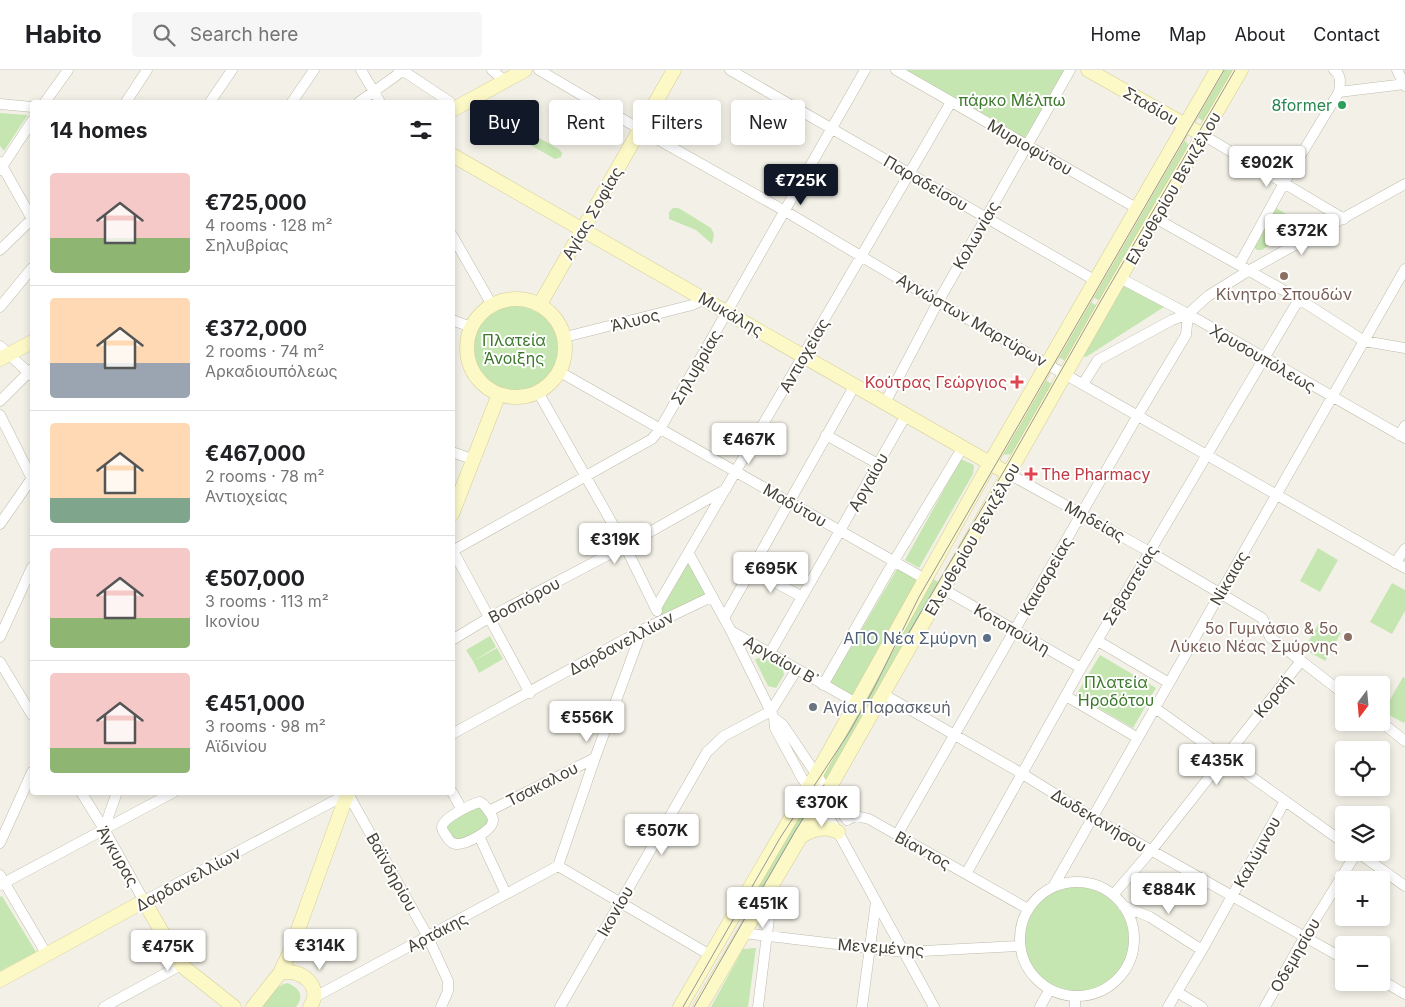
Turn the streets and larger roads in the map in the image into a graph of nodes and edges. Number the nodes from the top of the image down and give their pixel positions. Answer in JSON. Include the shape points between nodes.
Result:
{"nodes":[{"id":1,"x":68,"y":70,"type":"edge"},
{"id":2,"x":147,"y":70,"type":"edge"},
{"id":3,"x":232,"y":70,"type":"edge"},
{"id":4,"x":314,"y":70,"type":"edge"},
{"id":5,"x":361,"y":70,"type":"edge"},
{"id":6,"x":401,"y":70,"type":"edge"},
{"id":7,"x":492,"y":70,"type":"edge"},
{"id":8,"x":525,"y":70,"type":"edge"},
{"id":9,"x":540,"y":70,"type":"edge"},
{"id":10,"x":674,"y":70,"type":"edge"},
{"id":11,"x":730,"y":70,"type":"edge"},
{"id":12,"x":865,"y":70,"type":"edge"},
{"id":13,"x":896,"y":70,"type":"edge"},
{"id":14,"x":1070,"y":70,"type":"edge"},
{"id":15,"x":1088,"y":70,"type":"edge"},
{"id":16,"x":1217,"y":70,"type":"edge"},
{"id":17,"x":1241,"y":70,"type":"edge"},
{"id":18,"x":1334,"y":70,"type":"edge"},
{"id":19,"x":1397,"y":70,"type":"edge"},
{"id":20,"x":505,"y":81,"type":"junction"},
{"id":21,"x":1405,"y":85,"type":"edge"},
{"id":22,"x":1339,"y":92,"type":"junction"},
{"id":23,"x":373,"y":93,"type":"junction"},
{"id":24,"x":46,"y":100,"type":"edge"},
{"id":25,"x":127,"y":100,"type":"edge"},
{"id":26,"x":211,"y":100,"type":"edge"},
{"id":27,"x":293,"y":100,"type":"edge"},
{"id":28,"x":362,"y":100,"type":"edge"},
{"id":29,"x":378,"y":100,"type":"edge"},
{"id":30,"x":444,"y":100,"type":"edge"},
{"id":31,"x":657,"y":100,"type":"edge"},
{"id":32,"x":951,"y":102,"type":"junction"},
{"id":33,"x":0,"y":104,"type":"edge"},
{"id":34,"x":455,"y":105,"type":"edge"},
{"id":35,"x":30,"y":107,"type":"edge"},
{"id":36,"x":30,"y":124,"type":"edge"},
{"id":37,"x":633,"y":126,"type":"edge"},
{"id":38,"x":1186,"y":126,"type":"junction"},
{"id":39,"x":832,"y":128,"type":"junction"},
{"id":40,"x":1203,"y":135,"type":"junction"},
{"id":41,"x":633,"y":142,"type":"edge"},
{"id":42,"x":667,"y":145,"type":"edge"},
{"id":43,"x":1027,"y":145,"type":"junction"},
{"id":44,"x":455,"y":157,"type":"edge"},
{"id":45,"x":1,"y":166,"type":"edge"},
{"id":46,"x":909,"y":173,"type":"junction"},
{"id":47,"x":1284,"y":183,"type":"junction"},
{"id":48,"x":1405,"y":184,"type":"edge"},
{"id":49,"x":1138,"y":209,"type":"junction"},
{"id":50,"x":785,"y":211,"type":"junction"},
{"id":51,"x":30,"y":216,"type":"edge"},
{"id":52,"x":986,"y":218,"type":"junction"},
{"id":53,"x":1155,"y":218,"type":"junction"},
{"id":54,"x":1344,"y":219,"type":"junction"},
{"id":55,"x":30,"y":221,"type":"edge"},
{"id":56,"x":583,"y":229,"type":"junction"},
{"id":57,"x":455,"y":240,"type":"edge"},
{"id":58,"x":0,"y":250,"type":"edge"},
{"id":59,"x":861,"y":256,"type":"junction"},
{"id":60,"x":1239,"y":265,"type":"junction"},
{"id":61,"x":1405,"y":269,"type":"edge"},
{"id":62,"x":30,"y":270,"type":"edge"},
{"id":63,"x":1248,"y":270,"type":"junction"},
{"id":64,"x":1120,"y":278,"type":"junction"},
{"id":65,"x":1096,"y":281,"type":"junction"},
{"id":66,"x":705,"y":299,"type":"junction"},
{"id":67,"x":1299,"y":299,"type":"junction"},
{"id":68,"x":938,"y":302,"type":"junction"},
{"id":69,"x":540,"y":304,"type":"junction"},
{"id":70,"x":492,"y":305,"type":"junction"},
{"id":71,"x":0,"y":307,"type":"edge"},
{"id":72,"x":727,"y":312,"type":"junction"},
{"id":73,"x":1188,"y":314,"type":"junction"},
{"id":74,"x":455,"y":321,"type":"edge"},
{"id":75,"x":471,"y":327,"type":"junction"},
{"id":76,"x":565,"y":337,"type":"junction"},
{"id":77,"x":1364,"y":341,"type":"junction"},
{"id":78,"x":30,"y":343,"type":"edge"},
{"id":79,"x":1405,"y":348,"type":"edge"},
{"id":80,"x":3,"y":353,"type":"edge"},
{"id":81,"x":804,"y":356,"type":"junction"},
{"id":82,"x":1265,"y":358,"type":"junction"},
{"id":83,"x":1048,"y":364,"type":"junction"},
{"id":84,"x":30,"y":372,"type":"edge"},
{"id":85,"x":560,"y":372,"type":"junction"},
{"id":86,"x":30,"y":374,"type":"edge"},
{"id":87,"x":1066,"y":374,"type":"junction"},
{"id":88,"x":1083,"y":384,"type":"junction"},
{"id":89,"x":855,"y":385,"type":"junction"},
{"id":90,"x":538,"y":392,"type":"junction"},
{"id":91,"x":499,"y":394,"type":"junction"},
{"id":92,"x":1332,"y":397,"type":"junction"},
{"id":93,"x":0,"y":401,"type":"edge"},
{"id":94,"x":885,"y":403,"type":"junction"},
{"id":95,"x":0,"y":415,"type":"edge"},
{"id":96,"x":906,"y":415,"type":"junction"},
{"id":97,"x":1138,"y":415,"type":"junction"},
{"id":98,"x":1405,"y":426,"type":"edge"},
{"id":99,"x":660,"y":429,"type":"junction"},
{"id":100,"x":826,"y":434,"type":"junction"},
{"id":101,"x":1402,"y":437,"type":"edge"},
{"id":102,"x":963,"y":447,"type":"junction"},
{"id":103,"x":455,"y":453,"type":"edge"},
{"id":104,"x":1207,"y":455,"type":"junction"},
{"id":105,"x":472,"y":459,"type":"junction"},
{"id":106,"x":990,"y":463,"type":"junction"},
{"id":107,"x":878,"y":464,"type":"junction"},
{"id":108,"x":736,"y":472,"type":"junction"},
{"id":109,"x":30,"y":474,"type":"edge"},
{"id":110,"x":1009,"y":474,"type":"junction"},
{"id":111,"x":587,"y":476,"type":"junction"},
{"id":112,"x":30,"y":481,"type":"edge"},
{"id":113,"x":727,"y":488,"type":"junction"},
{"id":114,"x":1276,"y":495,"type":"junction"},
{"id":115,"x":789,"y":502,"type":"junction"},
{"id":116,"x":455,"y":506,"type":"edge"},
{"id":117,"x":1082,"y":513,"type":"junction"},
{"id":118,"x":0,"y":524,"type":"edge"},
{"id":119,"x":840,"y":531,"type":"junction"},
{"id":120,"x":625,"y":546,"type":"junction"},
{"id":121,"x":455,"y":548,"type":"edge"},
{"id":122,"x":1405,"y":549,"type":"edge"},
{"id":123,"x":1150,"y":552,"type":"junction"},
{"id":124,"x":455,"y":553,"type":"edge"},
{"id":125,"x":688,"y":554,"type":"junction"},
{"id":126,"x":894,"y":562,"type":"junction"},
{"id":127,"x":1395,"y":563,"type":"junction"},
{"id":128,"x":1405,"y":568,"type":"edge"},
{"id":129,"x":751,"y":569,"type":"junction"},
{"id":130,"x":30,"y":571,"type":"edge"},
{"id":131,"x":925,"y":579,"type":"junction"},
{"id":132,"x":943,"y":589,"type":"junction"},
{"id":133,"x":1220,"y":593,"type":"junction"},
{"id":134,"x":711,"y":597,"type":"junction"},
{"id":135,"x":802,"y":597,"type":"junction"},
{"id":136,"x":656,"y":608,"type":"junction"},
{"id":137,"x":490,"y":617,"type":"junction"},
{"id":138,"x":724,"y":618,"type":"junction"},
{"id":139,"x":662,"y":621,"type":"junction"},
{"id":140,"x":642,"y":630,"type":"junction"},
{"id":141,"x":1015,"y":630,"type":"junction"},
{"id":142,"x":731,"y":631,"type":"junction"},
{"id":143,"x":0,"y":637,"type":"edge"},
{"id":144,"x":455,"y":638,"type":"edge"},
{"id":145,"x":1098,"y":641,"type":"junction"},
{"id":146,"x":770,"y":653,"type":"junction"},
{"id":147,"x":1301,"y":661,"type":"junction"},
{"id":148,"x":0,"y":662,"type":"edge"},
{"id":149,"x":1082,"y":668,"type":"junction"},
{"id":150,"x":797,"y":669,"type":"junction"},
{"id":151,"x":1169,"y":683,"type":"junction"},
{"id":152,"x":823,"y":685,"type":"junction"},
{"id":153,"x":1335,"y":687,"type":"edge"},
{"id":154,"x":530,"y":693,"type":"junction"},
{"id":155,"x":883,"y":694,"type":"junction"},
{"id":156,"x":1066,"y":696,"type":"junction"},
{"id":157,"x":856,"y":703,"type":"junction"},
{"id":158,"x":1155,"y":708,"type":"junction"},
{"id":159,"x":30,"y":712,"type":"edge"},
{"id":160,"x":773,"y":715,"type":"junction"},
{"id":161,"x":1390,"y":729,"type":"edge"},
{"id":162,"x":455,"y":732,"type":"edge"},
{"id":163,"x":954,"y":734,"type":"junction"},
{"id":164,"x":1138,"y":738,"type":"junction"},
{"id":165,"x":1405,"y":741,"type":"edge"},
{"id":166,"x":595,"y":758,"type":"junction"},
{"id":167,"x":1223,"y":758,"type":"junction"},
{"id":168,"x":1021,"y":773,"type":"junction"},
{"id":169,"x":816,"y":775,"type":"junction"},
{"id":170,"x":30,"y":776,"type":"edge"},
{"id":171,"x":808,"y":787,"type":"junction"},
{"id":172,"x":83,"y":795,"type":"edge"},
{"id":173,"x":116,"y":795,"type":"edge"},
{"id":174,"x":168,"y":795,"type":"edge"},
{"id":175,"x":344,"y":795,"type":"edge"},
{"id":176,"x":347,"y":795,"type":"edge"},
{"id":177,"x":349,"y":795,"type":"edge"},
{"id":178,"x":454,"y":795,"type":"edge"},
{"id":179,"x":823,"y":798,"type":"junction"},
{"id":180,"x":1285,"y":801,"type":"junction"},
{"id":181,"x":462,"y":810,"type":"junction"},
{"id":182,"x":489,"y":811,"type":"junction"},
{"id":183,"x":1092,"y":818,"type":"junction"},
{"id":184,"x":847,"y":820,"type":"junction"},
{"id":185,"x":104,"y":830,"type":"junction"},
{"id":186,"x":838,"y":832,"type":"junction"},
{"id":187,"x":897,"y":835,"type":"junction"},
{"id":188,"x":479,"y":836,"type":"junction"},
{"id":189,"x":800,"y":837,"type":"junction"},
{"id":190,"x":1335,"y":837,"type":"edge"},
{"id":191,"x":0,"y":843,"type":"edge"},
{"id":192,"x":1151,"y":851,"type":"junction"},
{"id":193,"x":1352,"y":861,"type":"edge"},
{"id":194,"x":1370,"y":861,"type":"edge"},
{"id":195,"x":558,"y":866,"type":"junction"},
{"id":196,"x":966,"y":874,"type":"junction"},
{"id":197,"x":1,"y":881,"type":"edge"},
{"id":198,"x":773,"y":882,"type":"junction"},
{"id":199,"x":1405,"y":886,"type":"edge"},
{"id":200,"x":1053,"y":887,"type":"junction"},
{"id":201,"x":506,"y":894,"type":"junction"},
{"id":202,"x":1113,"y":895,"type":"junction"},
{"id":203,"x":1232,"y":897,"type":"junction"},
{"id":204,"x":144,"y":901,"type":"junction"},
{"id":205,"x":620,"y":902,"type":"junction"},
{"id":206,"x":876,"y":902,"type":"junction"},
{"id":207,"x":1123,"y":906,"type":"junction"},
{"id":208,"x":1028,"y":909,"type":"junction"},
{"id":209,"x":743,"y":933,"type":"junction"},
{"id":210,"x":767,"y":936,"type":"junction"},
{"id":211,"x":1306,"y":936,"type":"junction"},
{"id":212,"x":428,"y":937,"type":"junction"},
{"id":213,"x":1020,"y":946,"type":"junction"},
{"id":214,"x":869,"y":948,"type":"junction"},
{"id":215,"x":1202,"y":950,"type":"junction"},
{"id":216,"x":904,"y":952,"type":"junction"},
{"id":217,"x":1335,"y":954,"type":"edge"},
{"id":218,"x":47,"y":955,"type":"junction"},
{"id":219,"x":710,"y":955,"type":"junction"},
{"id":220,"x":181,"y":965,"type":"junction"},
{"id":221,"x":280,"y":973,"type":"junction"},
{"id":222,"x":0,"y":980,"type":"edge"},
{"id":223,"x":1390,"y":985,"type":"edge"},
{"id":224,"x":1050,"y":989,"type":"junction"},
{"id":225,"x":1177,"y":992,"type":"junction"},
{"id":226,"x":1405,"y":994,"type":"edge"},
{"id":227,"x":1075,"y":996,"type":"junction"},
{"id":228,"x":312,"y":1002,"type":"edge"},
{"id":229,"x":104,"y":1007,"type":"edge"},
{"id":230,"x":234,"y":1007,"type":"edge"},
{"id":231,"x":253,"y":1007,"type":"edge"},
{"id":232,"x":442,"y":1007,"type":"edge"},
{"id":233,"x":560,"y":1007,"type":"edge"},
{"id":234,"x":680,"y":1007,"type":"edge"},
{"id":235,"x":700,"y":1007,"type":"edge"},
{"id":236,"x":758,"y":1007,"type":"edge"},
{"id":237,"x":862,"y":1007,"type":"edge"},
{"id":238,"x":934,"y":1007,"type":"edge"},
{"id":239,"x":1040,"y":1007,"type":"edge"},
{"id":240,"x":1074,"y":1007,"type":"edge"},
{"id":241,"x":1168,"y":1007,"type":"edge"},
{"id":242,"x":1202,"y":1007,"type":"edge"},
{"id":243,"x":1265,"y":1007,"type":"edge"}],
"edges":[{"from":1,"to":24,"type":"street"},
{"from":2,"to":25,"type":"street"},
{"from":3,"to":26,"type":"street"},
{"from":4,"to":27,"type":"street"},
{"from":5,"to":23,"type":"street"},
{"from":6,"to":23,"type":"street"},
{"from":6,"to":30,"type":"street"},
{"from":7,"to":20,"type":"street"},
{"from":8,"to":20,"type":"street"},
{"from":9,"to":37,"type":"street","name":"Αγνώστων Μαρτύρων"},
{"from":10,"to":31,"type":"street","name":"Αγίας Σοφίας"},
{"from":11,"to":39,"type":"street","name":"Παραδείσου"},
{"from":12,"to":39,"type":"street","name":"Σηλυβρίας"},
{"from":13,"to":32,"type":"street","name":"Μυριοφύτου"},
{"from":14,"to":43,"type":"street","name":"Κολωνίας"},
{"from":15,"to":38,"type":"street","name":"Σταδίου"},
{"from":16,"to":38,"type":"street","name":"Ελευθερίου Βενιζέλου"},
{"from":17,"to":40,"type":"street","name":"Ελευθερίου Βενιζέλου"},
{"from":18,"to":22,"type":"street","via":[[1341,81]]},
{"from":19,"to":21,"type":"street"},
{"from":20,"to":34,"type":"street"},
{"from":21,"to":22,"type":"street"},
{"from":22,"to":47,"type":"street"},
{"from":23,"to":28,"type":"street"},
{"from":23,"to":29,"type":"street"},
{"from":32,"to":43,"type":"street","name":"Μυριοφύτου"},
{"from":32,"to":46,"type":"street","name":"Αντιοχείας"},
{"from":33,"to":35,"type":"street"},
{"from":36,"to":45,"type":"street"},
{"from":38,"to":40,"type":"street","name":"Σταδίου"},
{"from":38,"to":49,"type":"street","name":"Ελευθερίου Βενιζέλου"},
{"from":39,"to":46,"type":"street","name":"Παραδείσου"},
{"from":39,"to":50,"type":"street","name":"Σηλυβρίας"},
{"from":40,"to":47,"type":"street","name":"Σταδίου"},
{"from":40,"to":53,"type":"street","name":"Ελευθερίου Βενιζέλου"},
{"from":41,"to":56,"type":"street","name":"Αγίας Σοφίας"},
{"from":42,"to":50,"type":"street","name":"Αγνώστων Μαρτύρων"},
{"from":43,"to":49,"type":"street","name":"Μυριοφύτου"},
{"from":43,"to":52,"type":"street","name":"Κολωνίας"},
{"from":44,"to":56,"type":"street","name":"Μυκάλης"},
{"from":45,"to":51,"type":"street"},
{"from":46,"to":52,"type":"street","name":"Παραδείσου"},
{"from":46,"to":59,"type":"street","name":"Αντιοχείας"},
{"from":47,"to":54,"type":"street","name":"Σταδίου"},
{"from":47,"to":60,"type":"street"},
{"from":48,"to":54,"type":"street"},
{"from":49,"to":65,"type":"street","name":"Ελευθερίου Βενιζέλου"},
{"from":50,"to":59,"type":"street","name":"Αγνώστων Μαρτύρων"},
{"from":50,"to":72,"type":"street","name":"Σηλυβρίας"},
{"from":52,"to":65,"type":"street","name":"Παραδείσου"},
{"from":52,"to":68,"type":"street","name":"Κολωνίας"},
{"from":53,"to":60,"type":"street"},
{"from":53,"to":64,"type":"street","name":"Ελευθερίου Βενιζέλου"},
{"from":54,"to":63,"type":"street"},
{"from":55,"to":58,"type":"street"},
{"from":56,"to":66,"type":"street","name":"Μυκάλης"},
{"from":56,"to":69,"type":"street","name":"Αγίας Σοφίας"},
{"from":57,"to":70,"type":"street"},
{"from":59,"to":68,"type":"street","name":"Αγνώστων Μαρτύρων"},
{"from":59,"to":81,"type":"street","name":"Αντιοχείας"},
{"from":60,"to":63,"type":"street"},
{"from":61,"to":77,"type":"street","name":"Νίκαιας"},
{"from":62,"to":71,"type":"street"},
{"from":63,"to":67,"type":"street"},
{"from":63,"to":73,"type":"street","via":[[1208,296]]},
{"from":64,"to":73,"type":"street","name":"Χρυσουπόλεως"},
{"from":64,"to":87,"type":"street","name":"Ελευθερίου Βενιζέλου"},
{"from":65,"to":83,"type":"street","name":"Ελευθερίου Βενιζέλου"},
{"from":66,"to":72,"type":"street","name":"Μυκάλης"},
{"from":66,"to":76,"type":"street","name":"Άλυος"},
{"from":67,"to":77,"type":"street"},
{"from":67,"to":82,"type":"street","name":"Σεβαστείας"},
{"from":68,"to":83,"type":"street","name":"Αγνώστων Μαρτύρων"},
{"from":68,"to":94,"type":"street","name":"Κολωνίας"},
{"from":69,"to":70,"type":"street","via":[[515,298]]},
{"from":69,"to":76,"type":"street","via":[[556,318]]},
{"from":70,"to":75,"type":"street"},
{"from":72,"to":81,"type":"street","name":"Μυκάλης"},
{"from":72,"to":99,"type":"street","name":"Σηλυβρίας"},
{"from":73,"to":82,"type":"street","name":"Χρυσουπόλεως"},
{"from":73,"to":88,"type":"street","via":[[1098,360]]},
{"from":73,"to":97,"type":"street","name":"Καισαρείας","via":[[1186,335]]},
{"from":74,"to":75,"type":"street"},
{"from":75,"to":91,"type":"street","via":[[467,351],[472,370],[483,385]]},
{"from":76,"to":85,"type":"street","via":[[566,353]]},
{"from":77,"to":79,"type":"street"},
{"from":77,"to":92,"type":"street","name":"Νίκαιας"},
{"from":78,"to":80,"type":"street"},
{"from":80,"to":84,"type":"street"},
{"from":81,"to":89,"type":"street","name":"Μυκάλης"},
{"from":81,"to":108,"type":"street","name":"Αντιοχείας"},
{"from":82,"to":92,"type":"street","name":"Χρυσουπόλεως"},
{"from":82,"to":104,"type":"street","name":"Σεβαστείας"},
{"from":83,"to":87,"type":"street","name":"Αγνώστων Μαρτύρων"},
{"from":83,"to":106,"type":"street","name":"Ελευθερίου Βενιζέλου"},
{"from":85,"to":90,"type":"street"},
{"from":85,"to":99,"type":"street","name":"Μαδύτου"},
{"from":86,"to":93,"type":"street"},
{"from":87,"to":88,"type":"street","name":"Αγνώστων Μαρτύρων"},
{"from":87,"to":110,"type":"street","name":"Ελευθερίου Βενιζέλου"},
{"from":88,"to":97,"type":"street","name":"Αγνώστων Μαρτύρων"},
{"from":89,"to":94,"type":"street","name":"Μυκάλης"},
{"from":89,"to":100,"type":"street"},
{"from":90,"to":91,"type":"street","via":[[521,397]]},
{"from":90,"to":111,"type":"street"},
{"from":91,"to":105,"type":"street"},
{"from":92,"to":101,"type":"street","name":"Χρυσουπόλεως"},
{"from":92,"to":114,"type":"street","name":"Νίκαιας"},
{"from":94,"to":96,"type":"street","name":"Μυκάλης"},
{"from":95,"to":109,"type":"street"},
{"from":96,"to":102,"type":"street","name":"Μυκάλης"},
{"from":96,"to":107,"type":"street","name":"Αργαίου"},
{"from":97,"to":104,"type":"street","name":"Αγνώστων Μαρτύρων"},
{"from":97,"to":117,"type":"street","name":"Καισαρείας"},
{"from":98,"to":101,"type":"street"},
{"from":99,"to":108,"type":"street","name":"Μαδύτου"},
{"from":99,"to":111,"type":"street","name":"Σηλυβρίας","via":[[652,439]]},
{"from":100,"to":107,"type":"street"},
{"from":100,"to":115,"type":"street"},
{"from":102,"to":106,"type":"street","name":"Μυκάλης"},
{"from":102,"to":126,"type":"street"},
{"from":103,"to":105,"type":"street"},
{"from":104,"to":114,"type":"street","name":"Αγνώστων Μαρτύρων"},
{"from":104,"to":123,"type":"street","name":"Σεβαστείας"},
{"from":105,"to":116,"type":"street"},
{"from":106,"to":110,"type":"street","name":"Μυκάλης"},
{"from":106,"to":131,"type":"street","name":"Ελευθερίου Βενιζέλου"},
{"from":107,"to":119,"type":"street","name":"Αργαίου"},
{"from":108,"to":113,"type":"street","name":"Αντιοχείας"},
{"from":108,"to":115,"type":"street","name":"Μαδύτου"},
{"from":110,"to":117,"type":"street","name":"Μηδείας"},
{"from":110,"to":132,"type":"street","name":"Ελευθερίου Βενιζέλου"},
{"from":111,"to":120,"type":"street"},
{"from":111,"to":121,"type":"street","name":"Σηλυβρίας"},
{"from":112,"to":118,"type":"street"},
{"from":113,"to":120,"type":"street","name":"Βοσπόρου"},
{"from":113,"to":125,"type":"street","name":"Αντιοχείας"},
{"from":114,"to":127,"type":"street","name":"Αγνώστων Μαρτύρων"},
{"from":114,"to":133,"type":"street","name":"Νίκαιας"},
{"from":115,"to":119,"type":"street","name":"Μαδύτου"},
{"from":115,"to":129,"type":"street"},
{"from":117,"to":123,"type":"street","name":"Μηδείας"},
{"from":117,"to":141,"type":"street","name":"Καισαρείας"},
{"from":119,"to":126,"type":"street","name":"Μαδύτου"},
{"from":119,"to":135,"type":"street","name":"Αργαίου"},
{"from":120,"to":136,"type":"street"},
{"from":120,"to":137,"type":"street","name":"Βοσπόρου"},
{"from":122,"to":127,"type":"street"},
{"from":123,"to":133,"type":"street","name":"Μηδείας"},
{"from":123,"to":145,"type":"street","name":"Σεβαστείας"},
{"from":124,"to":137,"type":"street"},
{"from":125,"to":134,"type":"street"},
{"from":125,"to":136,"type":"street","name":"Αντιοχείας"},
{"from":126,"to":131,"type":"street","name":"Μαδύτου"},
{"from":126,"to":152,"type":"street"},
{"from":127,"to":128,"type":"street","name":"Αγνώστων Μαρτύρων"},
{"from":129,"to":135,"type":"street"},
{"from":129,"to":138,"type":"street"},
{"from":130,"to":143,"type":"street"},
{"from":131,"to":157,"type":"street","name":"Ελευθερίου Βενιζέλου"},
{"from":132,"to":141,"type":"street","name":"Κοτοπούλη"},
{"from":132,"to":155,"type":"street","name":"Ελευθερίου Βενιζέλου"},
{"from":133,"to":147,"type":"street","name":"Μηδείας","via":[[1262,618],[1270,638]]},
{"from":133,"to":151,"type":"street","name":"Νίκαιας"},
{"from":134,"to":138,"type":"street"},
{"from":134,"to":139,"type":"street","name":"Δαρδανελλίων"},
{"from":135,"to":146,"type":"street","name":"Αργαίου"},
{"from":136,"to":139,"type":"street"},
{"from":137,"to":144,"type":"street","name":"Βοσπόρου"},
{"from":137,"to":154,"type":"street"},
{"from":138,"to":142,"type":"street"},
{"from":139,"to":140,"type":"street","name":"Δαρδανελλίων"},
{"from":140,"to":154,"type":"street","name":"Δαρδανελλίων"},
{"from":140,"to":166,"type":"street"},
{"from":141,"to":149,"type":"street","name":"Κοτοπούλη"},
{"from":141,"to":163,"type":"street","name":"Καισαρείας"},
{"from":142,"to":146,"type":"street","name":"Αργαίου Β᾽"},
{"from":142,"to":160,"type":"street"},
{"from":145,"to":149,"type":"street","name":"Σεβαστείας"},
{"from":145,"to":151,"type":"street"},
{"from":146,"to":150,"type":"street","name":"Αργαίου Β᾽"},
{"from":147,"to":153,"type":"street","name":"Μηδείας"},
{"from":147,"to":167,"type":"street","name":"Κοραή"},
{"from":148,"to":159,"type":"street"},
{"from":149,"to":156,"type":"street","name":"Σεβαστείας"},
{"from":150,"to":152,"type":"street","name":"Αργαίου Β᾽"},
{"from":150,"to":160,"type":"street"},
{"from":151,"to":158,"type":"street","name":"Νίκαιας"},
{"from":152,"to":157,"type":"street","name":"Αργαίου Β᾽"},
{"from":154,"to":162,"type":"street","name":"Δαρδανελλίων"},
{"from":155,"to":163,"type":"street","name":"Δωδεκανήσου"},
{"from":155,"to":179,"type":"street","name":"Ελευθερίου Βενιζέλου"},
{"from":156,"to":164,"type":"street"},
{"from":156,"to":168,"type":"street","name":"Σεβαστείας"},
{"from":157,"to":169,"type":"street","name":"Ελευθερίου Βενιζέλου"},
{"from":158,"to":164,"type":"street","name":"Νίκαιας"},
{"from":158,"to":167,"type":"street"},
{"from":160,"to":169,"type":"street"},
{"from":160,"to":171,"type":"street","via":[[775,728]]},
{"from":160,"to":205,"type":"street","name":"Ικονίου","via":[[724,736],[707,752]]},
{"from":161,"to":165,"type":"street"},
{"from":163,"to":168,"type":"street","name":"Δωδεκανήσου"},
{"from":163,"to":187,"type":"street","name":"Καισαρείας"},
{"from":164,"to":183,"type":"street","name":"Νίκαιας"},
{"from":166,"to":182,"type":"street","name":"Τσακαλου"},
{"from":166,"to":195,"type":"street"},
{"from":167,"to":180,"type":"street"},
{"from":167,"to":192,"type":"street","name":"Κοραή"},
{"from":168,"to":183,"type":"street","name":"Δωδεκανήσου"},
{"from":168,"to":196,"type":"street","name":"Σεβαστείας"},
{"from":169,"to":171,"type":"street","name":"Ελευθερίου Βενιζέλου"},
{"from":169,"to":179,"type":"street"},
{"from":170,"to":191,"type":"street"},
{"from":171,"to":179,"type":"street"},
{"from":171,"to":219,"type":"street","name":"Ελευθερίου Βενιζέλου"},
{"from":172,"to":185,"type":"street","name":"Άγκυρας"},
{"from":173,"to":185,"type":"street"},
{"from":174,"to":185,"type":"street"},
{"from":175,"to":204,"type":"street","name":"Δαρδανελλίων"},
{"from":176,"to":221,"type":"street"},
{"from":177,"to":212,"type":"street","name":"Βαϊνδηρίου"},
{"from":178,"to":181,"type":"street"},
{"from":179,"to":184,"type":"street"},
{"from":179,"to":186,"type":"street"},
{"from":179,"to":189,"type":"street","name":"Ελευθερίου Βενιζέλου"},
{"from":180,"to":190,"type":"street"},
{"from":180,"to":203,"type":"street","name":"Καλύμνου"},
{"from":181,"to":182,"type":"street","via":[[480,802]]},
{"from":181,"to":188,"type":"street","via":[[445,820],[442,831],[455,844]]},
{"from":182,"to":188,"type":"street","via":[[492,825]]},
{"from":183,"to":192,"type":"street","name":"Δωδεκανήσου"},
{"from":183,"to":200,"type":"street","name":"Νίκαιας"},
{"from":184,"to":186,"type":"street"},
{"from":184,"to":187,"type":"street","name":"Βίαντος","via":[[863,816]]},
{"from":185,"to":197,"type":"street"},
{"from":185,"to":204,"type":"street","name":"Άγκυρας"},
{"from":186,"to":189,"type":"street","via":[[820,829]]},
{"from":186,"to":206,"type":"street"},
{"from":187,"to":196,"type":"street","name":"Βίαντος"},
{"from":188,"to":201,"type":"street"},
{"from":189,"to":198,"type":"street","name":"Ελευθερίου Βενιζέλου"},
{"from":192,"to":202,"type":"street","name":"Κοραή"},
{"from":192,"to":203,"type":"street","name":"Δωδεκανήσου"},
{"from":193,"to":211,"type":"street","name":"Οδεμησίου"},
{"from":194,"to":199,"type":"street"},
{"from":195,"to":201,"type":"street","name":"Αρτάκης"},
{"from":195,"to":205,"type":"street"},
{"from":196,"to":208,"type":"street","name":"Βίαντος"},
{"from":197,"to":218,"type":"street"},
{"from":198,"to":209,"type":"street","name":"Ελευθερίου Βενιζέλου"},
{"from":198,"to":210,"type":"street"},
{"from":200,"to":202,"type":"street","via":[[1064,883],[1088,883]]},
{"from":200,"to":208,"type":"street"},
{"from":201,"to":212,"type":"street","name":"Αρτάκης"},
{"from":202,"to":207,"type":"street"},
{"from":203,"to":211,"type":"street","name":"Δωδεκανήσου"},
{"from":203,"to":215,"type":"street","name":"Καλύμνου"},
{"from":204,"to":218,"type":"street","name":"Δαρδανελλίων"},
{"from":204,"to":220,"type":"street","name":"Άγκυρας"},
{"from":205,"to":219,"type":"street"},
{"from":205,"to":233,"type":"street","name":"Ικονίου"},
{"from":206,"to":214,"type":"street"},
{"from":206,"to":216,"type":"street"},
{"from":207,"to":215,"type":"street","via":[[1150,917]]},
{"from":207,"to":227,"type":"street","via":[[1133,933],[1132,955],[1127,965],[1105,988]]},
{"from":208,"to":213,"type":"street","via":[[1020,930]]},
{"from":209,"to":210,"type":"street","name":"Μενεμένης"},
{"from":209,"to":235,"type":"street","name":"Ελευθερίου Βενιζέλου"},
{"from":210,"to":214,"type":"street","name":"Μενεμένης"},
{"from":210,"to":236,"type":"street"},
{"from":211,"to":217,"type":"street","name":"Δωδεκανήσου"},
{"from":211,"to":243,"type":"street","name":"Οδεμησίου"},
{"from":212,"to":228,"type":"street","name":"Αρτάκης"},
{"from":212,"to":232,"type":"street","name":"Βαϊνδηρίου","via":[[448,982]]},
{"from":213,"to":216,"type":"street","name":"Μενεμένης"},
{"from":213,"to":224,"type":"street","via":[[1029,971]]},
{"from":214,"to":216,"type":"street","name":"Μενεμένης"},
{"from":214,"to":237,"type":"street"},
{"from":215,"to":225,"type":"street","name":"Καλύμνου"},
{"from":216,"to":238,"type":"street"},
{"from":218,"to":222,"type":"street","name":"Δαρδανελλίων"},
{"from":219,"to":234,"type":"street","name":"Ελευθερίου Βενιζέλου"},
{"from":220,"to":229,"type":"street"},
{"from":220,"to":230,"type":"street","name":"Άγκυρας"},
{"from":221,"to":228,"type":"street","via":[[294,972],[308,980],[314,987]]},
{"from":221,"to":231,"type":"street"},
{"from":223,"to":226,"type":"street"},
{"from":224,"to":227,"type":"street"},
{"from":224,"to":239,"type":"street"},
{"from":225,"to":241,"type":"street","name":"Καλύμνου"},
{"from":225,"to":242,"type":"street"},
{"from":227,"to":240,"type":"street"}]}
